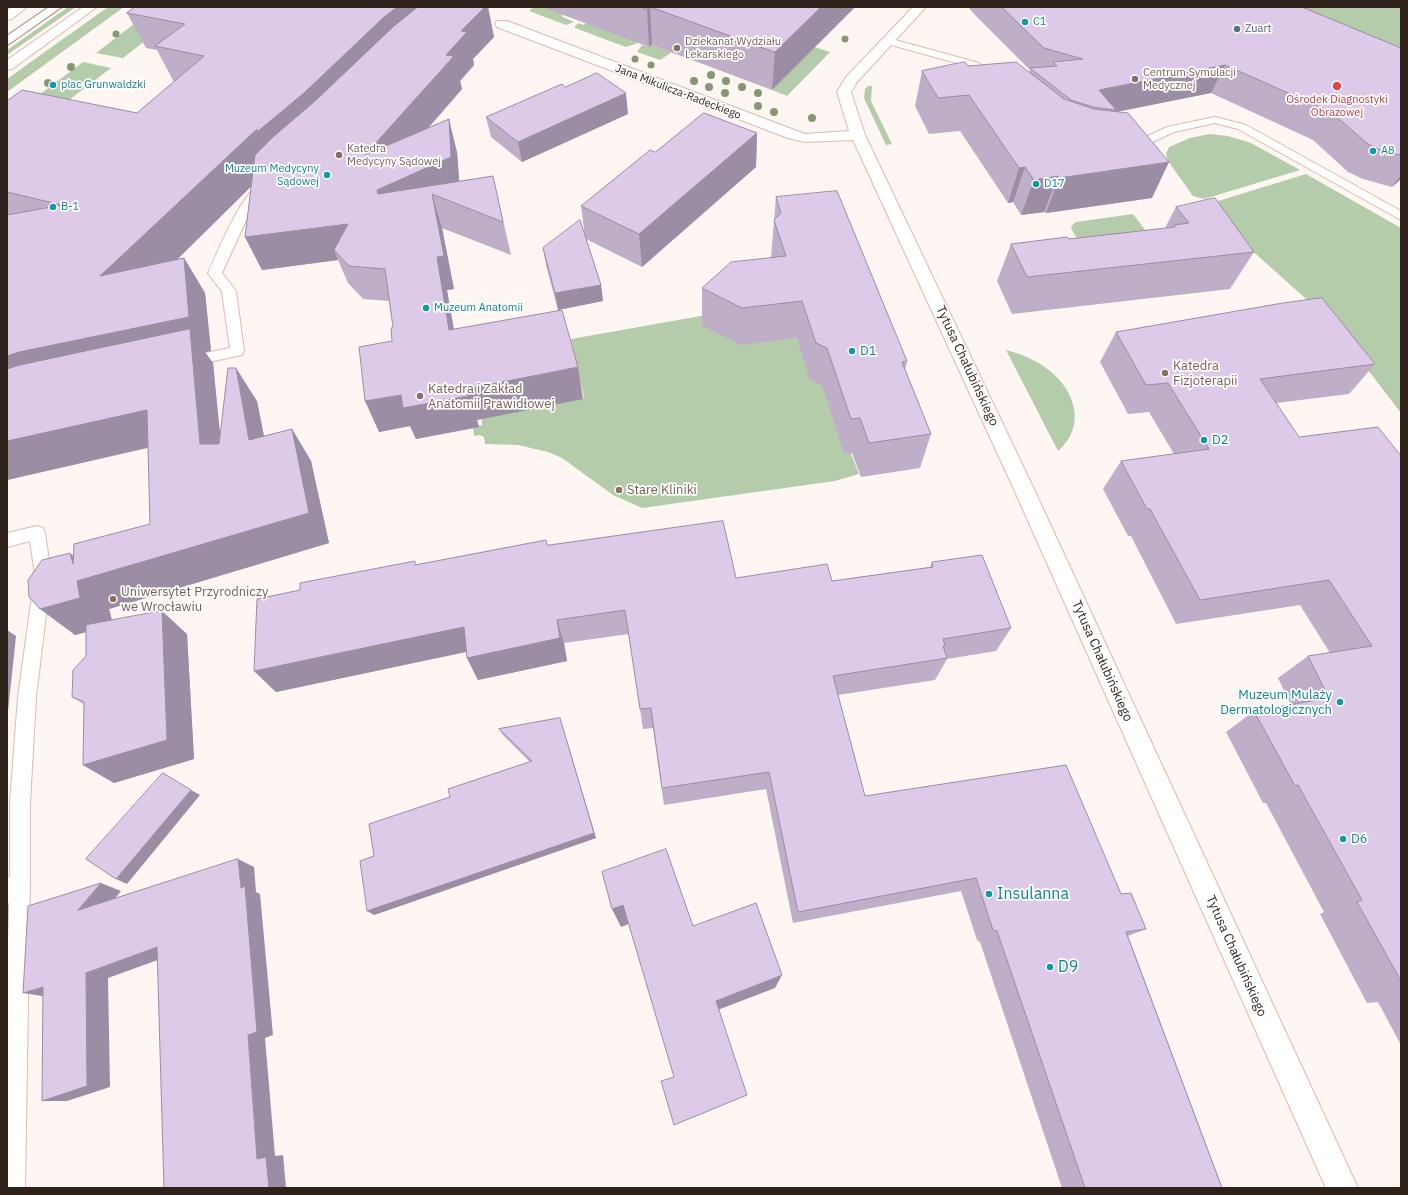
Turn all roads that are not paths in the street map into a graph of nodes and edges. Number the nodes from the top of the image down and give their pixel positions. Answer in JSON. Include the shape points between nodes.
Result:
{"nodes":[{"id":1,"x":21,"y":7,"type":"edge"},
{"id":2,"x":56,"y":7,"type":"edge"},
{"id":3,"x":91,"y":7,"type":"edge"},
{"id":4,"x":920,"y":7,"type":"edge"},
{"id":5,"x":7,"y":16,"type":"edge"},
{"id":6,"x":502,"y":24,"type":"dead end"},
{"id":7,"x":7,"y":40,"type":"edge"},
{"id":8,"x":888,"y":41,"type":"junction"},
{"id":9,"x":7,"y":66,"type":"edge"},
{"id":10,"x":1004,"y":88,"type":"edge"},
{"id":11,"x":858,"y":136,"type":"junction"},
{"id":12,"x":1121,"y":145,"type":"edge"},
{"id":13,"x":273,"y":176,"type":"edge"},
{"id":14,"x":1401,"y":216,"type":"edge"},
{"id":15,"x":169,"y":366,"type":"edge"},
{"id":16,"x":7,"y":540,"type":"edge"},
{"id":17,"x":14,"y":887,"type":"edge"},
{"id":18,"x":13,"y":1188,"type":"edge"},
{"id":19,"x":1342,"y":1188,"type":"edge"}],
"edges":[{"from":1,"to":5,"type":"street"},
{"from":2,"to":7,"type":"lane"},
{"from":3,"to":9,"type":"street"},
{"from":4,"to":8,"type":"street"},
{"from":6,"to":11,"type":"street","name":"Jana Mikulicza-Radeckiego","via":[[793,135],[805,138]]},
{"from":8,"to":10,"type":"lane","via":[[975,65]]},
{"from":8,"to":11,"type":"street","name":"Tytusa Chałubińskiego","via":[[851,80],[844,92]]},
{"from":11,"to":19,"type":"street","name":"Tytusa Chałubińskiego","via":[[1022,485]]},
{"from":12,"to":14,"type":"lane","via":[[1134,146],[1171,129],[1215,120],[1242,127]]},
{"from":13,"to":15,"type":"lane","via":[[249,201],[215,274],[229,292],[237,351]]},
{"from":16,"to":17,"type":"lane","via":[[37,533],[43,574],[27,697]]},
{"from":17,"to":18,"type":"lane"}]}
